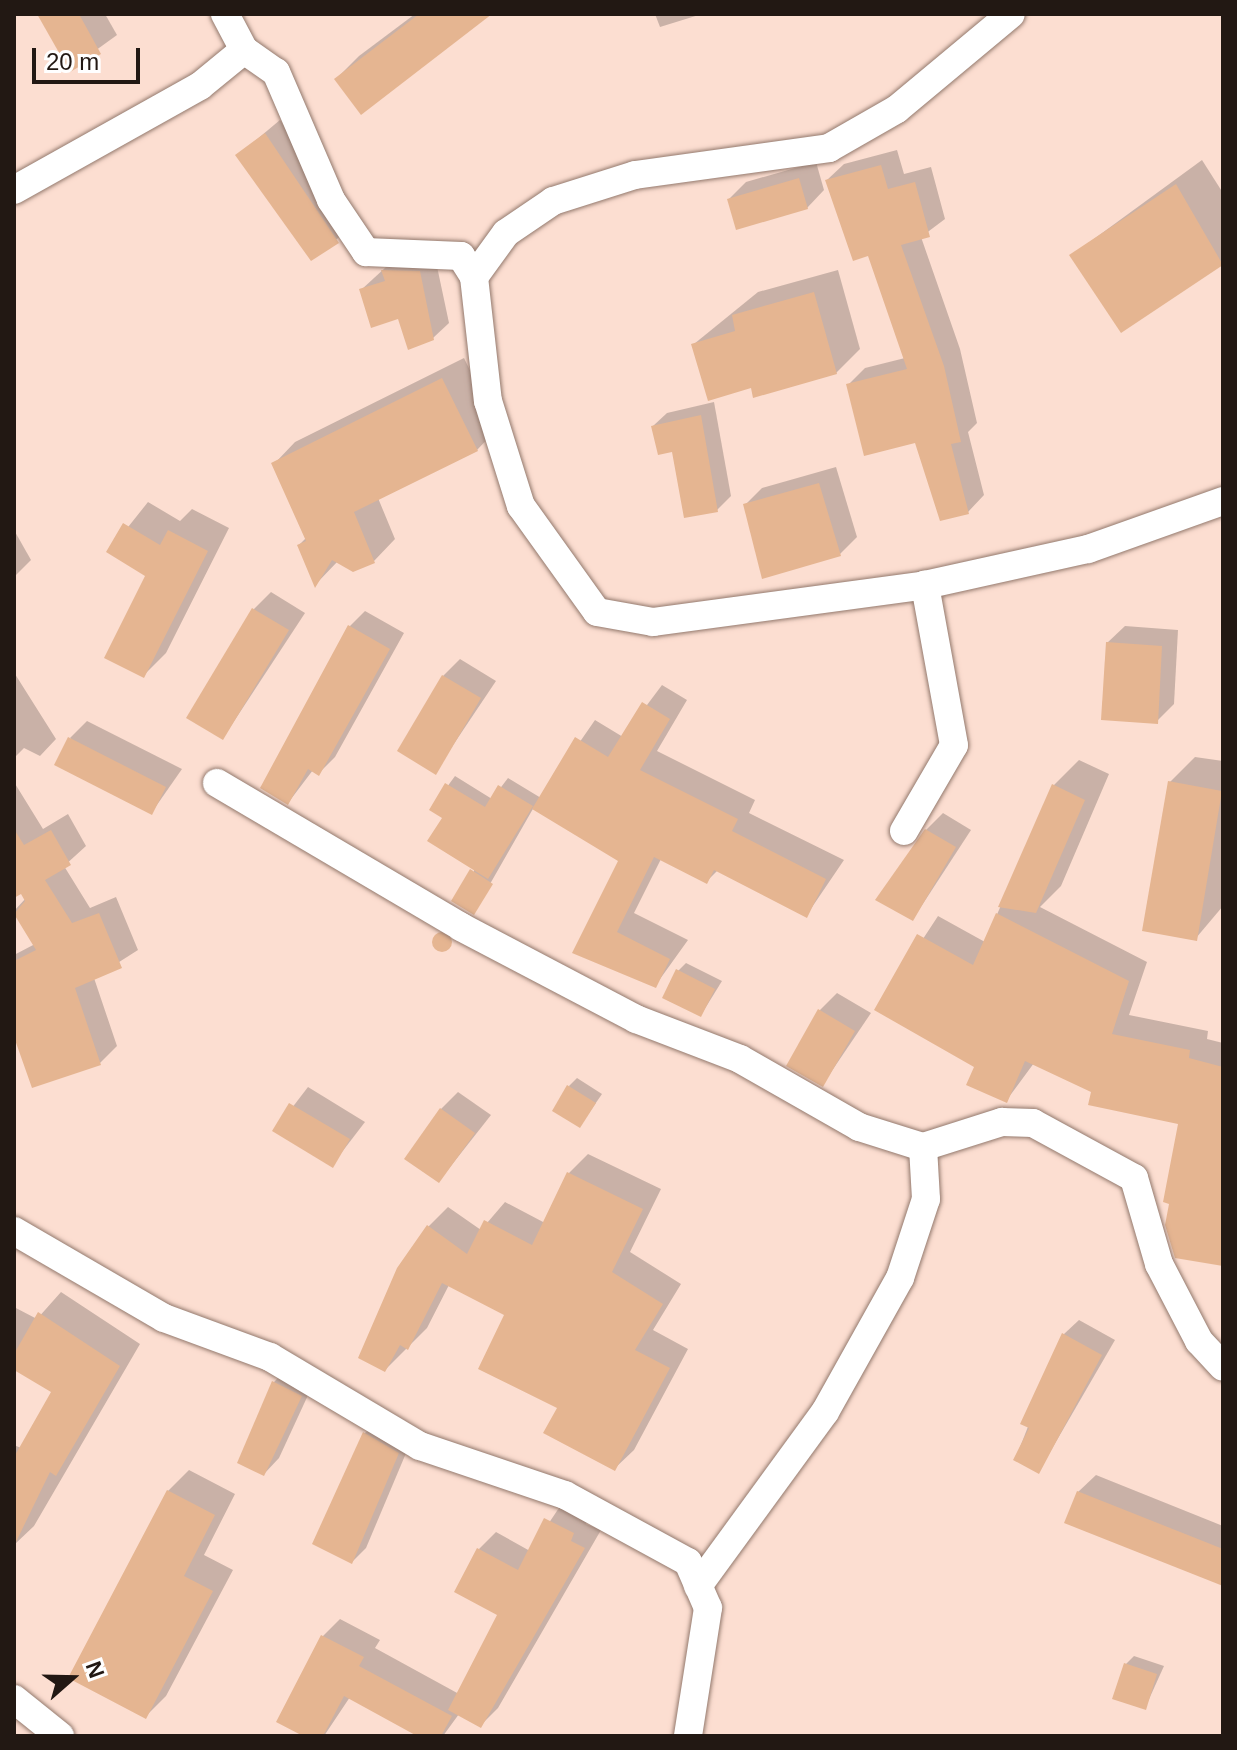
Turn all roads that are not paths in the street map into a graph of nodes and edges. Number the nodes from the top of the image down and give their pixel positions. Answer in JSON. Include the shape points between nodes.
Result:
{"nodes":[{"id":1,"x":225,"y":14,"type":"edge"},
{"id":2,"x":1011,"y":14,"type":"edge"},
{"id":3,"x":244,"y":50,"type":"junction"},
{"id":4,"x":14,"y":190,"type":"edge"},
{"id":5,"x":474,"y":277,"type":"junction"},
{"id":6,"x":1223,"y":501,"type":"edge"},
{"id":7,"x":925,"y":585,"type":"junction"},
{"id":8,"x":217,"y":783,"type":"dead end"},
{"id":9,"x":904,"y":831,"type":"dead end"},
{"id":10,"x":923,"y":1147,"type":"junction"},
{"id":11,"x":14,"y":1231,"type":"edge"},
{"id":12,"x":1223,"y":1367,"type":"edge"},
{"id":13,"x":698,"y":1586,"type":"junction"},
{"id":14,"x":14,"y":1699,"type":"edge"},
{"id":15,"x":60,"y":1736,"type":"edge"},
{"id":16,"x":688,"y":1736,"type":"edge"}],
"edges":[{"from":1,"to":3,"type":"street"},
{"from":2,"to":5,"type":"street","via":[[897,109],[829,148],[635,175],[553,201],[506,233]]},
{"from":3,"to":4,"type":"street","via":[[200,86]]},
{"from":3,"to":5,"type":"street","via":[[276,72],[331,200],[366,252],[461,256]]},
{"from":5,"to":7,"type":"street","via":[[488,401],[521,506],[597,612],[653,622]]},
{"from":6,"to":7,"type":"street","via":[[1088,549]]},
{"from":7,"to":9,"type":"street","via":[[954,745]]},
{"from":8,"to":10,"type":"street","via":[[320,848],[636,1019],[740,1059],[859,1127]]},
{"from":10,"to":12,"type":"street","via":[[1002,1122],[1033,1123],[1134,1178],[1159,1264],[1199,1341]]},
{"from":10,"to":13,"type":"street","via":[[926,1199],[900,1278],[825,1412]]},
{"from":11,"to":13,"type":"street","via":[[164,1318],[270,1357],[420,1446],[565,1495],[688,1562]]},
{"from":13,"to":16,"type":"street","via":[[708,1608]]},
{"from":14,"to":15,"type":"street"}]}
